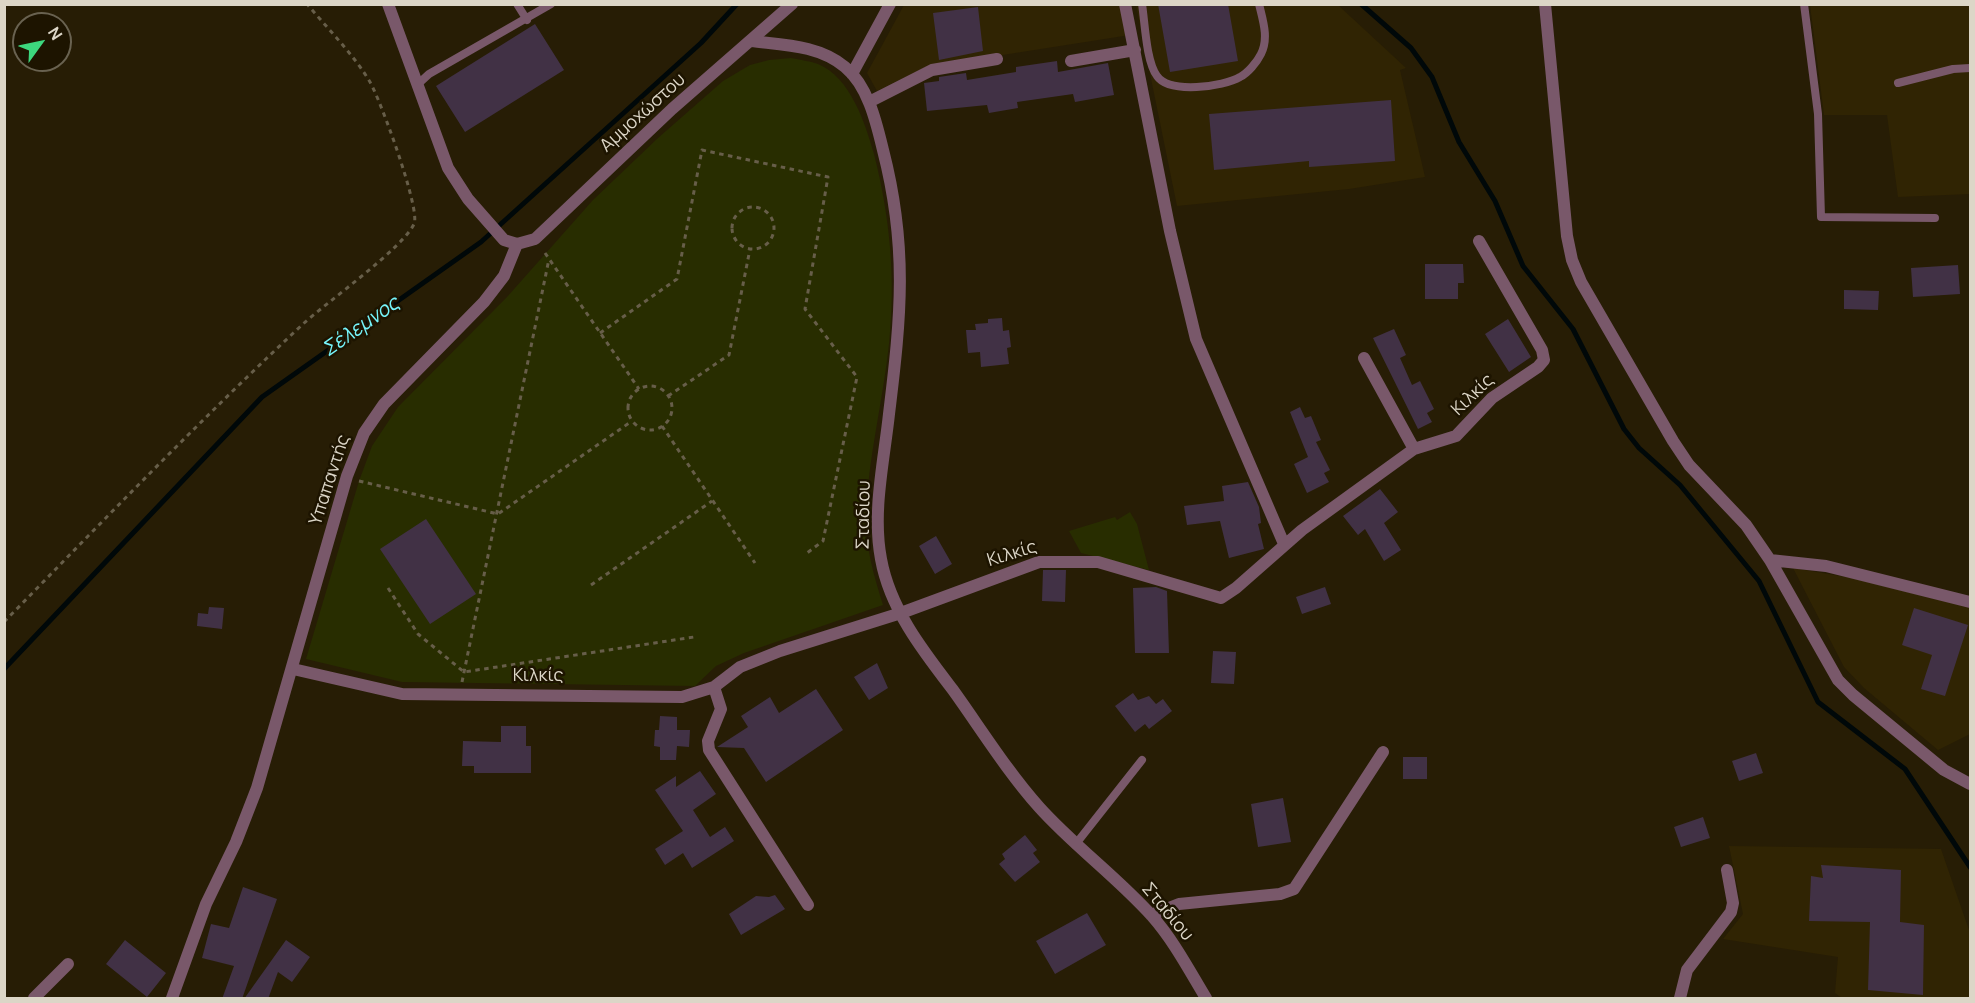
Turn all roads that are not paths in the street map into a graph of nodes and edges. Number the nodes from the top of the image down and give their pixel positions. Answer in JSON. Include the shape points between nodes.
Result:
{"nodes":[{"id":1,"x":388,"y":4,"type":"edge"},
{"id":2,"x":517,"y":4,"type":"edge"},
{"id":3,"x":551,"y":4,"type":"edge"},
{"id":4,"x":792,"y":4,"type":"edge"},
{"id":5,"x":890,"y":4,"type":"edge"},
{"id":6,"x":1142,"y":4,"type":"edge"},
{"id":7,"x":1259,"y":4,"type":"edge"},
{"id":8,"x":1545,"y":4,"type":"edge"},
{"id":9,"x":1804,"y":4,"type":"edge"},
{"id":10,"x":1126,"y":5,"type":"edge"},
{"id":11,"x":527,"y":20,"type":"junction"},
{"id":12,"x":751,"y":41,"type":"junction"},
{"id":13,"x":1136,"y":50,"type":"junction"},
{"id":14,"x":997,"y":59,"type":"dead end"},
{"id":15,"x":1071,"y":62,"type":"dead end"},
{"id":16,"x":1971,"y":68,"type":"edge"},
{"id":17,"x":852,"y":74,"type":"junction"},
{"id":18,"x":1898,"y":83,"type":"dead end"},
{"id":19,"x":417,"y":85,"type":"junction"},
{"id":20,"x":869,"y":102,"type":"junction"},
{"id":21,"x":1935,"y":218,"type":"dead end"},
{"id":22,"x":1479,"y":241,"type":"dead end"},
{"id":23,"x":517,"y":244,"type":"junction"},
{"id":24,"x":1364,"y":358,"type":"dead end"},
{"id":25,"x":1414,"y":449,"type":"junction"},
{"id":26,"x":1284,"y":544,"type":"junction"},
{"id":27,"x":1770,"y":560,"type":"junction"},
{"id":28,"x":1971,"y":602,"type":"edge"},
{"id":29,"x":901,"y":613,"type":"junction"},
{"id":30,"x":293,"y":669,"type":"junction"},
{"id":31,"x":714,"y":687,"type":"junction"},
{"id":32,"x":1383,"y":752,"type":"dead end"},
{"id":33,"x":1142,"y":760,"type":"dead end"},
{"id":34,"x":1971,"y":784,"type":"edge"},
{"id":35,"x":1075,"y":844,"type":"junction"},
{"id":36,"x":1726,"y":870,"type":"dead end"},
{"id":37,"x":808,"y":905,"type":"dead end"},
{"id":38,"x":1151,"y":915,"type":"junction"},
{"id":39,"x":68,"y":964,"type":"dead end"},
{"id":40,"x":34,"y":999,"type":"edge"},
{"id":41,"x":172,"y":999,"type":"edge"},
{"id":42,"x":1206,"y":999,"type":"edge"},
{"id":43,"x":1680,"y":999,"type":"edge"}],
"edges":[{"from":1,"to":19,"type":"street"},
{"from":2,"to":11,"type":"lane"},
{"from":3,"to":11,"type":"lane"},
{"from":4,"to":12,"type":"street","name":"Αμμοχώστου"},
{"from":5,"to":17,"type":"street"},
{"from":6,"to":7,"type":"lane","via":[[1153,69],[1161,81],[1174,87],[1239,78],[1250,70],[1266,38]]},
{"from":8,"to":27,"type":"street","via":[[1567,236],[1577,272],[1677,448],[1738,515]]},
{"from":9,"to":21,"type":"lane","via":[[1818,114],[1821,217]]},
{"from":10,"to":13,"type":"street"},
{"from":11,"to":19,"type":"lane","via":[[429,74]]},
{"from":12,"to":17,"type":"street","name":"Σταδίου","via":[[817,52],[837,61]]},
{"from":12,"to":23,"type":"street","name":"Αμμοχώστου","via":[[622,155],[535,239]]},
{"from":13,"to":15,"type":"street"},
{"from":13,"to":26,"type":"street","via":[[1170,231],[1196,339]]},
{"from":14,"to":20,"type":"street","via":[[932,70]]},
{"from":16,"to":18,"type":"lane"},
{"from":17,"to":20,"type":"street","name":"Σταδίου"},
{"from":19,"to":23,"type":"street","via":[[448,168],[504,240]]},
{"from":20,"to":29,"type":"street","name":"Σταδίου","via":[[889,172],[902,257],[899,337],[878,516],[885,576]]},
{"from":22,"to":25,"type":"street","name":"Κιλκίς","via":[[1542,350],[1544,360],[1492,398],[1456,436]]},
{"from":23,"to":30,"type":"street","name":"Υπαπαντής","via":[[504,276],[484,302],[384,404],[363,433],[347,476]]},
{"from":24,"to":25,"type":"street"},
{"from":25,"to":26,"type":"street","name":"Κιλκίς"},
{"from":26,"to":29,"type":"street","name":"Κιλκίς","via":[[1221,598],[1111,565],[1060,561],[1022,567]]},
{"from":27,"to":28,"type":"street","via":[[1826,566]]},
{"from":27,"to":34,"type":"street","via":[[1823,657],[1846,689],[1944,770]]},
{"from":29,"to":31,"type":"street","name":"Κιλκίς","via":[[780,651],[740,667]]},
{"from":29,"to":35,"type":"street","name":"Σταδίου","via":[[1018,780]]},
{"from":30,"to":31,"type":"street","name":"Κιλκίς","via":[[402,694],[682,697]]},
{"from":30,"to":41,"type":"street","name":"Υπαπαντής","via":[[248,813],[206,904]]},
{"from":31,"to":37,"type":"street","via":[[721,708],[708,741],[710,750]]},
{"from":32,"to":38,"type":"street","via":[[1294,889],[1280,894],[1179,904]]},
{"from":33,"to":35,"type":"lane"},
{"from":35,"to":38,"type":"street","name":"Σταδίου"},
{"from":36,"to":43,"type":"street","via":[[1733,903],[1731,912],[1687,970]]},
{"from":38,"to":42,"type":"street","name":"Σταδίου"},
{"from":39,"to":40,"type":"street"}]}
